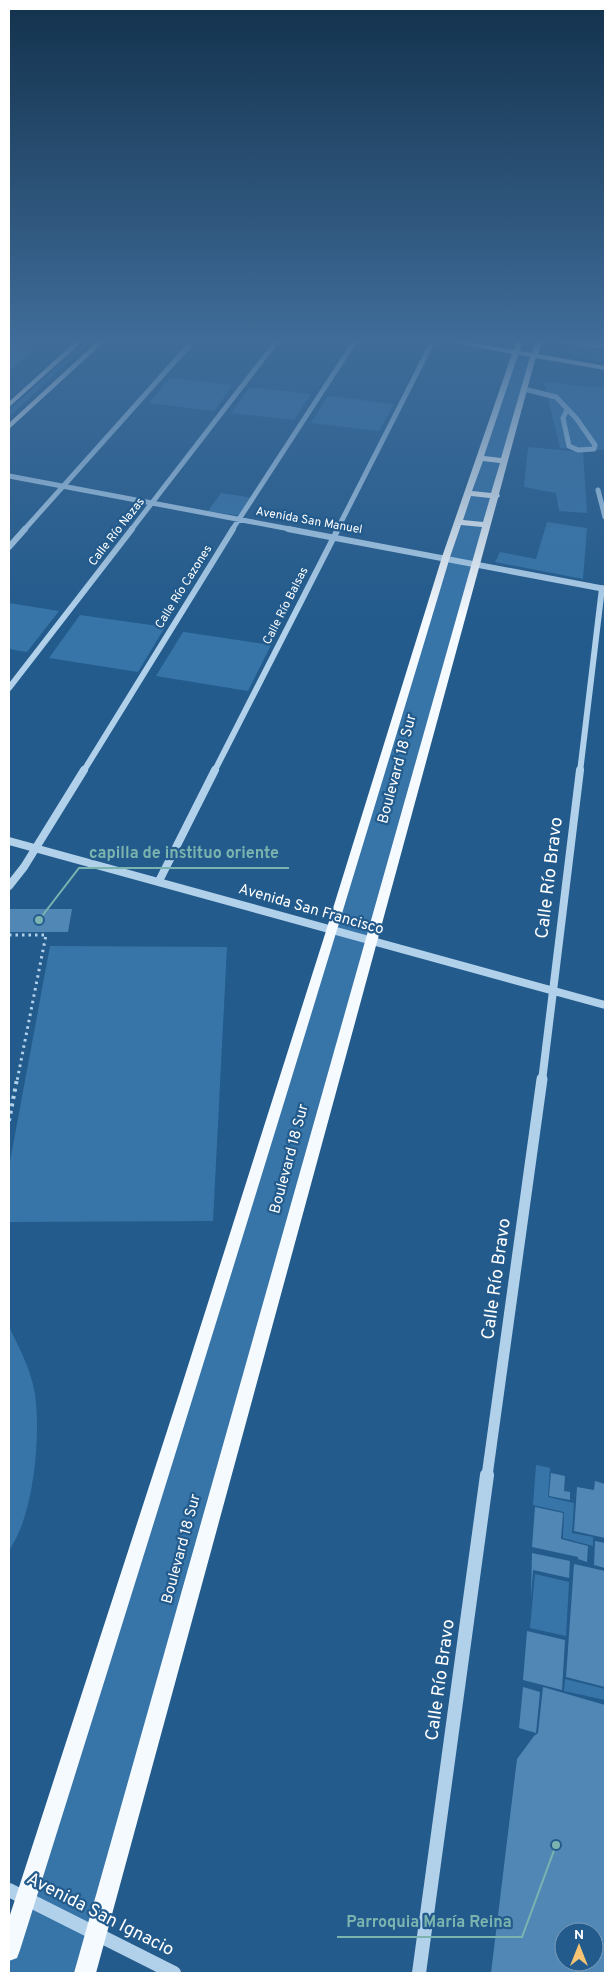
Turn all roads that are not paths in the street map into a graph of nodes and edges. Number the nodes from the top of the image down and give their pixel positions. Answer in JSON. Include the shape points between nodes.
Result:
{"nodes":[{"id":1,"x":110,"y":433,"type":"edge"},
{"id":2,"x":206,"y":433,"type":"edge"},
{"id":3,"x":295,"y":433,"type":"edge"},
{"id":4,"x":386,"y":433,"type":"edge"},
{"id":5,"x":488,"y":433,"type":"edge"},
{"id":6,"x":512,"y":433,"type":"edge"},
{"id":7,"x":566,"y":433,"type":"edge"},
{"id":8,"x":587,"y":433,"type":"edge"},
{"id":9,"x":480,"y":458,"type":"junction"},
{"id":10,"x":504,"y":461,"type":"junction"},
{"id":11,"x":9,"y":476,"type":"edge"},
{"id":12,"x":63,"y":486,"type":"junction"},
{"id":13,"x":598,"y":490,"type":"dead end"},
{"id":14,"x":469,"y":493,"type":"junction"},
{"id":15,"x":496,"y":496,"type":"junction"},
{"id":16,"x":153,"y":503,"type":"junction"},
{"id":17,"x":605,"y":517,"type":"edge"},
{"id":18,"x":239,"y":519,"type":"junction"},
{"id":19,"x":459,"y":522,"type":"junction"},
{"id":20,"x":488,"y":525,"type":"junction"},
{"id":21,"x":334,"y":537,"type":"junction"},
{"id":22,"x":9,"y":546,"type":"edge"},
{"id":23,"x":446,"y":558,"type":"junction"},
{"id":24,"x":476,"y":563,"type":"junction"},
{"id":25,"x":604,"y":588,"type":"edge"},
{"id":26,"x":9,"y":688,"type":"edge"},
{"id":27,"x":9,"y":841,"type":"edge"},
{"id":28,"x":36,"y":848,"type":"junction"},
{"id":29,"x":159,"y":881,"type":"junction"},
{"id":30,"x":9,"y":886,"type":"edge"},
{"id":31,"x":332,"y":931,"type":"junction"},
{"id":32,"x":371,"y":942,"type":"junction"},
{"id":33,"x":554,"y":990,"type":"junction"},
{"id":34,"x":605,"y":1005,"type":"edge"},
{"id":35,"x":17,"y":1894,"type":"edge"},
{"id":36,"x":96,"y":1932,"type":"junction"},
{"id":37,"x":9,"y":1950,"type":"edge"},
{"id":38,"x":85,"y":1973,"type":"edge"},
{"id":39,"x":174,"y":1973,"type":"edge"},
{"id":40,"x":419,"y":1973,"type":"edge"}],
"edges":[{"from":1,"to":12,"type":"street"},
{"from":2,"to":16,"type":"street","name":"Calle Río Nazas"},
{"from":3,"to":18,"type":"street","name":"Calle Río Cazones"},
{"from":4,"to":21,"type":"street","name":"Calle Río Balsas"},
{"from":5,"to":9,"type":"main road","name":"Boulevard 18 Sur"},
{"from":6,"to":10,"type":"main road","name":"Boulevard 18 Sur"},
{"from":7,"to":8,"type":"street","via":[[569,446],[578,450],[594,449],[595,445]]},
{"from":9,"to":10,"type":"main road"},
{"from":9,"to":14,"type":"main road","name":"Boulevard 18 Sur"},
{"from":10,"to":15,"type":"main road","name":"Boulevard 18 Sur"},
{"from":11,"to":12,"type":"street","name":"Avenida San Manuel"},
{"from":12,"to":16,"type":"street","name":"Avenida San Manuel"},
{"from":12,"to":22,"type":"street"},
{"from":13,"to":17,"type":"street"},
{"from":14,"to":15,"type":"main road"},
{"from":14,"to":19,"type":"main road","name":"Boulevard 18 Sur"},
{"from":15,"to":20,"type":"main road","name":"Boulevard 18 Sur"},
{"from":16,"to":18,"type":"street","name":"Avenida San Manuel"},
{"from":16,"to":26,"type":"street","name":"Calle Río Nazas"},
{"from":18,"to":21,"type":"street","name":"Avenida San Manuel"},
{"from":18,"to":28,"type":"street","name":"Calle Río Cazones"},
{"from":19,"to":20,"type":"main road"},
{"from":19,"to":23,"type":"main road","name":"Boulevard 18 Sur"},
{"from":20,"to":24,"type":"main road","name":"Boulevard 18 Sur"},
{"from":21,"to":23,"type":"street","name":"Avenida San Manuel"},
{"from":21,"to":29,"type":"street","name":"Calle Río Balsas"},
{"from":23,"to":24,"type":"street","name":"Avenida San Manuel"},
{"from":23,"to":31,"type":"main road","name":"Boulevard 18 Sur"},
{"from":24,"to":25,"type":"street","name":"Avenida San Manuel"},
{"from":24,"to":32,"type":"main road","name":"Boulevard 18 Sur"},
{"from":25,"to":33,"type":"street","name":"Calle Río Bravo"},
{"from":27,"to":28,"type":"street","name":"Avenida San Francisco"},
{"from":28,"to":29,"type":"street","name":"Avenida San Francisco"},
{"from":28,"to":30,"type":"street","name":"Calle Río Cazones"},
{"from":29,"to":31,"type":"street","name":"Avenida San Francisco"},
{"from":31,"to":32,"type":"street","name":"Avenida San Francisco"},
{"from":31,"to":35,"type":"main road","name":"Boulevard 18 Sur","via":[[188,1391]]},
{"from":32,"to":33,"type":"street","name":"Avenida San Francisco"},
{"from":32,"to":36,"type":"main road","name":"Boulevard 18 Sur"},
{"from":33,"to":34,"type":"street","name":"Avenida San Francisco"},
{"from":33,"to":40,"type":"street","name":"Calle Río Bravo"},
{"from":35,"to":36,"type":"street","name":"Avenida San Ignacio"},
{"from":35,"to":37,"type":"main road","name":"Boulevard 18 Sur"},
{"from":36,"to":38,"type":"main road","name":"Boulevard 18 Sur"},
{"from":36,"to":39,"type":"street","name":"Avenida San Ignacio"}]}
